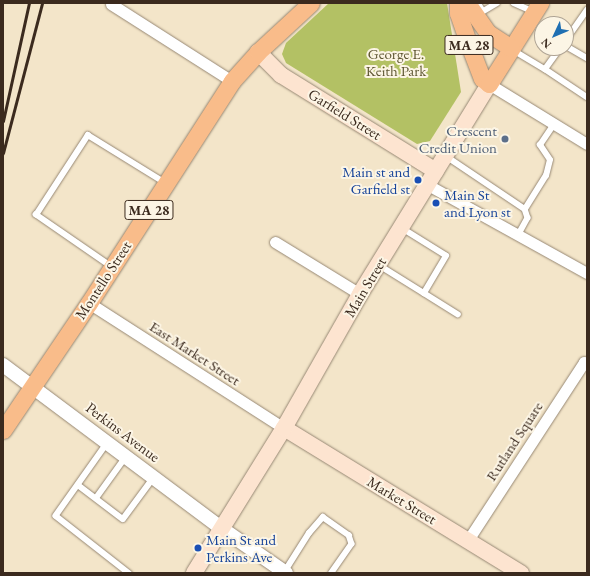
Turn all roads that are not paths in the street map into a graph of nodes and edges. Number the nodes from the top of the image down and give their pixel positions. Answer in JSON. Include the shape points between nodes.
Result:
{"nodes":[{"id":1,"x":311,"y":3,"type":"edge"},
{"id":2,"x":458,"y":3,"type":"edge"},
{"id":3,"x":497,"y":3,"type":"edge"},
{"id":4,"x":514,"y":3,"type":"edge"},
{"id":5,"x":111,"y":4,"type":"dead end"},
{"id":6,"x":529,"y":6,"type":"edge"},
{"id":7,"x":476,"y":8,"type":"edge"},
{"id":8,"x":587,"y":10,"type":"edge"},
{"id":9,"x":574,"y":29,"type":"edge"},
{"id":10,"x":511,"y":48,"type":"junction"},
{"id":11,"x":574,"y":51,"type":"edge"},
{"id":12,"x":258,"y":52,"type":"junction"},
{"id":13,"x":554,"y":56,"type":"edge"},
{"id":14,"x":587,"y":58,"type":"edge"},
{"id":15,"x":545,"y":69,"type":"junction"},
{"id":16,"x":232,"y":81,"type":"junction"},
{"id":17,"x":489,"y":84,"type":"junction"},
{"id":18,"x":587,"y":97,"type":"edge"},
{"id":19,"x":554,"y":124,"type":"junction"},
{"id":20,"x":587,"y":144,"type":"edge"},
{"id":21,"x":446,"y":156,"type":"junction"},
{"id":22,"x":432,"y":178,"type":"junction"},
{"id":23,"x":166,"y":183,"type":"junction"},
{"id":24,"x":525,"y":209,"type":"junction"},
{"id":25,"x":401,"y":228,"type":"junction"},
{"id":26,"x":518,"y":236,"type":"junction"},
{"id":27,"x":275,"y":242,"type":"dead end"},
{"id":28,"x":378,"y":265,"type":"junction"},
{"id":29,"x":112,"y":268,"type":"junction"},
{"id":30,"x":587,"y":273,"type":"edge"},
{"id":31,"x":424,"y":293,"type":"junction"},
{"id":32,"x":360,"y":294,"type":"junction"},
{"id":33,"x":90,"y":303,"type":"junction"},
{"id":34,"x":458,"y":314,"type":"dead end"},
{"id":35,"x":586,"y":361,"type":"edge"},
{"id":36,"x":3,"y":365,"type":"edge"},
{"id":37,"x":32,"y":386,"type":"junction"},
{"id":38,"x":284,"y":428,"type":"junction"},
{"id":39,"x":3,"y":430,"type":"edge"},
{"id":40,"x":108,"y":442,"type":"junction"},
{"id":41,"x":127,"y":456,"type":"junction"},
{"id":42,"x":154,"y":477,"type":"junction"},
{"id":43,"x":78,"y":484,"type":"junction"},
{"id":44,"x":96,"y":498,"type":"junction"},
{"id":45,"x":221,"y":528,"type":"junction"},
{"id":46,"x":468,"y":540,"type":"junction"},
{"id":47,"x":129,"y":573,"type":"edge"},
{"id":48,"x":194,"y":573,"type":"edge"},
{"id":49,"x":285,"y":573,"type":"edge"},
{"id":50,"x":332,"y":573,"type":"edge"},
{"id":51,"x":520,"y":573,"type":"edge"}],
"edges":[{"from":1,"to":12,"type":"main road","name":"Montello Street","number":"MA 28"},
{"from":2,"to":17,"type":"main road","number":"MA 28","via":[[465,36],[482,78]]},
{"from":3,"to":7,"type":"lane"},
{"from":4,"to":6,"type":"lane"},
{"from":5,"to":16,"type":"street"},
{"from":6,"to":10,"type":"main road","name":"Main Street","number":"MA 28"},
{"from":7,"to":10,"type":"main road","number":"MA 28","via":[[488,33]]},
{"from":8,"to":9,"type":"lane"},
{"from":10,"to":15,"type":"lane"},
{"from":10,"to":17,"type":"main road","name":"Main Street","number":"MA 28"},
{"from":11,"to":14,"type":"lane"},
{"from":12,"to":16,"type":"main road","name":"Montello Street","number":"MA 28"},
{"from":12,"to":22,"type":"main road","name":"Garfield Street","via":[[281,75]]},
{"from":13,"to":15,"type":"lane"},
{"from":15,"to":18,"type":"lane"},
{"from":16,"to":23,"type":"main road","name":"Montello Street","number":"MA 28"},
{"from":17,"to":19,"type":"street"},
{"from":17,"to":21,"type":"main road","name":"Main Street"},
{"from":19,"to":20,"type":"street"},
{"from":19,"to":24,"type":"lane","via":[[540,145],[550,160],[548,168],[542,185]]},
{"from":21,"to":22,"type":"main road","name":"Main Street"},
{"from":21,"to":24,"type":"lane"},
{"from":22,"to":25,"type":"main road","name":"Main Street"},
{"from":22,"to":26,"type":"street"},
{"from":23,"to":29,"type":"main road","name":"Montello Street","number":"MA 28"},
{"from":23,"to":29,"type":"lane","via":[[88,135],[36,215]]},
{"from":24,"to":26,"type":"lane","via":[[528,218]]},
{"from":25,"to":28,"type":"main road","name":"Main Street"},
{"from":25,"to":31,"type":"lane","via":[[446,256]]},
{"from":26,"to":30,"type":"street"},
{"from":27,"to":32,"type":"street"},
{"from":28,"to":31,"type":"lane"},
{"from":28,"to":32,"type":"main road","name":"Main Street"},
{"from":29,"to":33,"type":"main road","name":"Montello Street","number":"MA 28"},
{"from":31,"to":34,"type":"lane"},
{"from":32,"to":38,"type":"main road","name":"Main Street"},
{"from":33,"to":37,"type":"main road","name":"Montello Street","number":"MA 28"},
{"from":33,"to":38,"type":"street","name":"East Market Street"},
{"from":35,"to":46,"type":"street","name":"Rutland Square"},
{"from":36,"to":37,"type":"street","name":"Perkins Avenue"},
{"from":37,"to":39,"type":"main road","name":"Montello Street","number":"MA 28"},
{"from":37,"to":40,"type":"street","name":"Perkins Avenue"},
{"from":38,"to":45,"type":"main road","name":"Main Street"},
{"from":38,"to":46,"type":"main road","name":"Market Street"},
{"from":40,"to":41,"type":"street","name":"Perkins Avenue"},
{"from":40,"to":43,"type":"lane"},
{"from":41,"to":42,"type":"street","name":"Perkins Avenue"},
{"from":41,"to":44,"type":"lane"},
{"from":42,"to":44,"type":"lane","via":[[123,519]]},
{"from":42,"to":45,"type":"street","name":"Perkins Avenue"},
{"from":43,"to":44,"type":"lane"},
{"from":43,"to":47,"type":"lane","via":[[56,516]]},
{"from":45,"to":48,"type":"main road","name":"Main Street"},
{"from":45,"to":49,"type":"street","name":"Perkins Avenue"},
{"from":46,"to":51,"type":"main road","name":"Market Street"},
{"from":49,"to":50,"type":"lane","via":[[309,533],[323,517],[349,535],[352,544]]}]}
